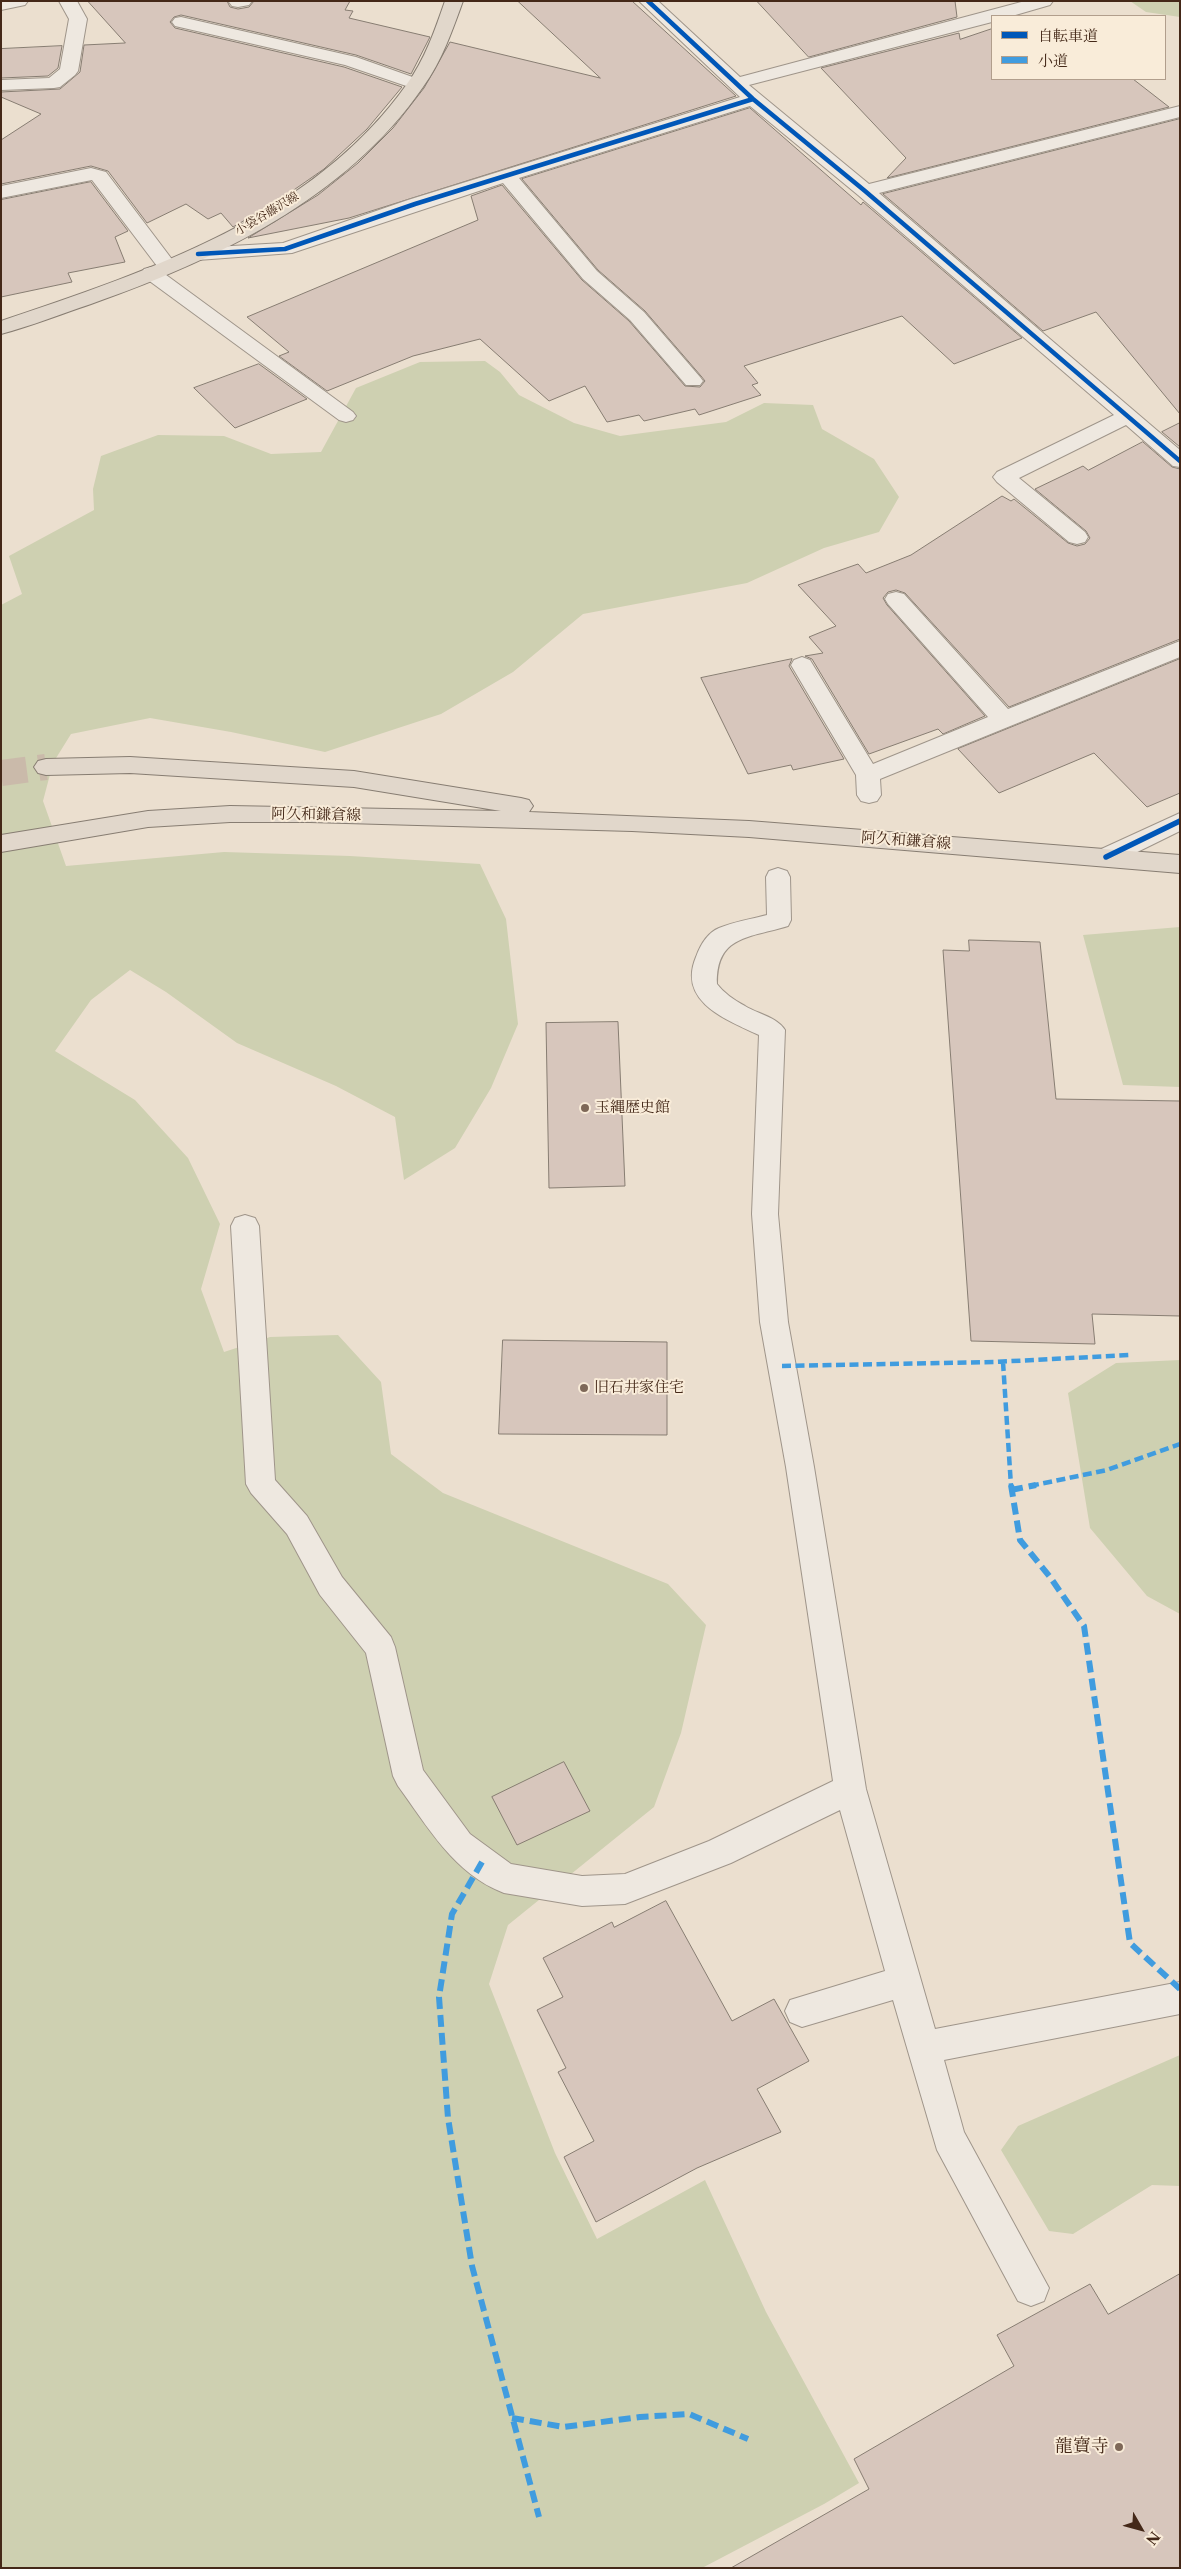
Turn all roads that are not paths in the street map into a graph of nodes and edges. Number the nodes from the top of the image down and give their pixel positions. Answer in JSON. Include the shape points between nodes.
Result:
{"nodes":[{"id":1,"x":19,"y":1,"type":"edge"},
{"id":2,"x":68,"y":1,"type":"edge"},
{"id":3,"x":454,"y":1,"type":"edge"},
{"id":4,"x":648,"y":1,"type":"edge"},
{"id":5,"x":1044,"y":1,"type":"edge"},
{"id":6,"x":1,"y":5,"type":"edge"},
{"id":7,"x":999,"y":15,"type":"edge"},
{"id":8,"x":991,"y":18,"type":"edge"},
{"id":9,"x":181,"y":22,"type":"dead end"},
{"id":10,"x":737,"y":83,"type":"junction"},
{"id":11,"x":415,"y":84,"type":"junction"},
{"id":12,"x":1,"y":85,"type":"edge"},
{"id":13,"x":753,"y":99,"type":"junction"},
{"id":14,"x":1180,"y":111,"type":"edge"},
{"id":15,"x":507,"y":176,"type":"junction"},
{"id":16,"x":865,"y":191,"type":"junction"},
{"id":17,"x":1,"y":192,"type":"edge"},
{"id":18,"x":198,"y":254,"type":"junction"},
{"id":19,"x":159,"y":270,"type":"junction"},
{"id":20,"x":1,"y":328,"type":"edge"},
{"id":21,"x":693,"y":381,"type":"dead end"},
{"id":22,"x":346,"y":416,"type":"dead end"},
{"id":23,"x":1128,"y":416,"type":"junction"},
{"id":24,"x":1180,"y":461,"type":"edge"},
{"id":25,"x":1076,"y":537,"type":"dead end"},
{"id":26,"x":896,"y":599,"type":"dead end"},
{"id":27,"x":1180,"y":648,"type":"edge"},
{"id":28,"x":802,"y":665,"type":"dead end"},
{"id":29,"x":1004,"y":720,"type":"junction"},
{"id":30,"x":46,"y":767,"type":"tunnel mouth"},
{"id":31,"x":1180,"y":821,"type":"edge"},
{"id":32,"x":632,"y":823,"type":"junction"},
{"id":33,"x":1,"y":844,"type":"edge"},
{"id":34,"x":1106,"y":857,"type":"junction"},
{"id":35,"x":1180,"y":864,"type":"edge"},
{"id":36,"x":778,"y":877,"type":"dead end"},
{"id":37,"x":244,"y":1226,"type":"dead end"},
{"id":38,"x":850,"y":1789,"type":"junction"},
{"id":39,"x":904,"y":1981,"type":"junction"},
{"id":40,"x":1180,"y":1998,"type":"edge"},
{"id":41,"x":802,"y":2011,"type":"dead end"},
{"id":42,"x":923,"y":2048,"type":"junction"},
{"id":43,"x":1031,"y":2288,"type":"dead end"}],
"edges":[{"from":1,"to":6,"type":"street"},
{"from":2,"to":12,"type":"street","via":[[78,19],[68,71],[54,83]]},
{"from":3,"to":11,"type":"main road","name":"小袋谷藤沢線","via":[[436,49]]},
{"from":4,"to":10,"type":"street"},
{"from":5,"to":7,"type":"street"},
{"from":8,"to":10,"type":"street"},
{"from":9,"to":11,"type":"street","via":[[350,61]]},
{"from":10,"to":13,"type":"street"},
{"from":11,"to":18,"type":"main road","name":"小袋谷藤沢線","via":[[398,110],[344,163],[272,214]]},
{"from":13,"to":15,"type":"street"},
{"from":13,"to":16,"type":"street"},
{"from":14,"to":16,"type":"street"},
{"from":15,"to":18,"type":"street","via":[[285,249]]},
{"from":15,"to":21,"type":"street","via":[[590,274],[637,316]]},
{"from":16,"to":23,"type":"street"},
{"from":17,"to":19,"type":"street","via":[[91,174],[99,176]]},
{"from":18,"to":19,"type":"main road","name":"小袋谷藤沢線"},
{"from":19,"to":20,"type":"main road","name":"小袋谷藤沢線"},
{"from":19,"to":22,"type":"street"},
{"from":23,"to":24,"type":"street"},
{"from":23,"to":25,"type":"street","via":[[1004,477]]},
{"from":26,"to":29,"type":"street"},
{"from":27,"to":29,"type":"street"},
{"from":28,"to":29,"type":"street","via":[[868,785]]},
{"from":30,"to":32,"type":"main road","name":"阿久和鎌倉線","via":[[130,765],[354,779]]},
{"from":31,"to":34,"type":"street"},
{"from":32,"to":33,"type":"main road","name":"阿久和鎌倉線","via":[[230,814],[148,819]]},
{"from":32,"to":34,"type":"main road","name":"阿久和鎌倉線"},
{"from":34,"to":35,"type":"main road","name":"阿久和鎌倉線"},
{"from":36,"to":38,"type":"street","via":[[779,920],[726,935],[712,948],[704,967],[704,986],[715,999],[736,1013],[772,1030],[765,1214],[774,1322]]},
{"from":37,"to":38,"type":"street","via":[[262,1484],[297,1525],[331,1586],[380,1647],[409,1776],[460,1845],[504,1878],[582,1891],[625,1888],[720,1852]]},
{"from":38,"to":39,"type":"street"},
{"from":39,"to":41,"type":"street"},
{"from":39,"to":42,"type":"street"},
{"from":40,"to":42,"type":"street"},
{"from":42,"to":43,"type":"street","via":[[949,2138]]}]}
